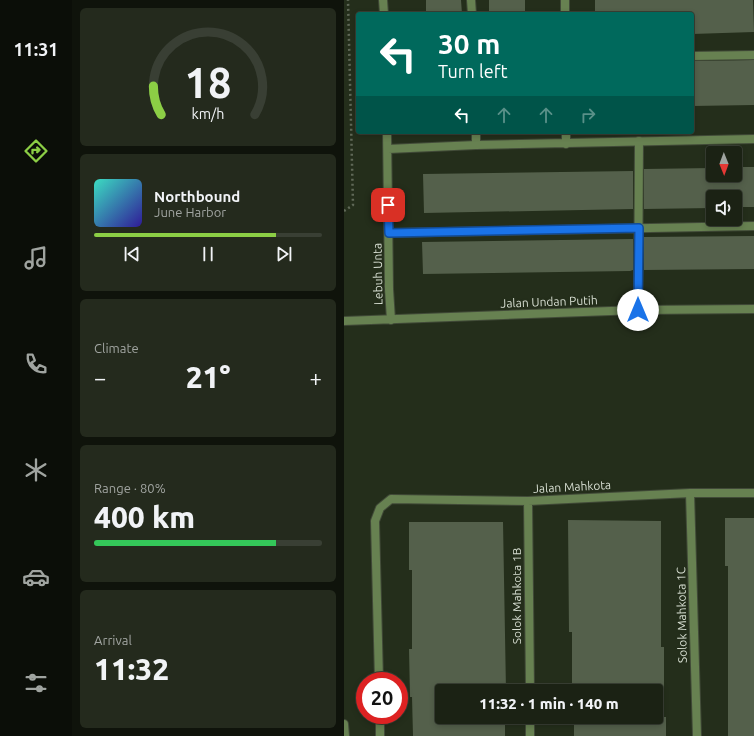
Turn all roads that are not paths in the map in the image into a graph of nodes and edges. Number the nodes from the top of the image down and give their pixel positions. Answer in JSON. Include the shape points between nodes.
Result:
{"nodes":[{"id":1,"x":383,"y":0,"type":"edge"},
{"id":2,"x":471,"y":0,"type":"edge"},
{"id":3,"x":565,"y":0,"type":"edge"},
{"id":4,"x":384,"y":12,"type":"edge"},
{"id":5,"x":472,"y":12,"type":"edge"},
{"id":6,"x":565,"y":12,"type":"edge"},
{"id":7,"x":754,"y":55,"type":"edge"},
{"id":8,"x":694,"y":56,"type":"edge"},
{"id":9,"x":387,"y":134,"type":"edge"},
{"id":10,"x":476,"y":134,"type":"edge"},
{"id":11,"x":566,"y":134,"type":"edge"},
{"id":12,"x":754,"y":139,"type":"edge"},
{"id":13,"x":639,"y":142,"type":"junction"},
{"id":14,"x":566,"y":144,"type":"junction"},
{"id":15,"x":476,"y":145,"type":"junction"},
{"id":16,"x":388,"y":149,"type":"junction"},
{"id":17,"x":754,"y":226,"type":"edge"},
{"id":18,"x":639,"y":228,"type":"junction"},
{"id":19,"x":389,"y":233,"type":"junction"},
{"id":20,"x":754,"y":309,"type":"edge"},
{"id":21,"x":638,"y":310,"type":"junction"},
{"id":22,"x":391,"y":320,"type":"junction"},
{"id":23,"x":344,"y":321,"type":"edge"},
{"id":24,"x":690,"y":493,"type":"junction"},
{"id":25,"x":754,"y":493,"type":"edge"},
{"id":26,"x":528,"y":501,"type":"junction"},
{"id":27,"x":379,"y":672,"type":"edge"},
{"id":28,"x":530,"y":684,"type":"edge"},
{"id":29,"x":344,"y":724,"type":"edge"},
{"id":30,"x":380,"y":724,"type":"edge"},
{"id":31,"x":530,"y":724,"type":"edge"},
{"id":32,"x":344,"y":736,"type":"edge"},
{"id":33,"x":380,"y":736,"type":"edge"},
{"id":34,"x":530,"y":736,"type":"edge"},
{"id":35,"x":697,"y":736,"type":"edge"}],
"edges":[{"from":1,"to":4,"type":"street"},
{"from":2,"to":5,"type":"street"},
{"from":3,"to":6,"type":"street"},
{"from":7,"to":8,"type":"street"},
{"from":9,"to":16,"type":"street","name":"Lebuh Unta"},
{"from":10,"to":15,"type":"street"},
{"from":11,"to":14,"type":"street"},
{"from":12,"to":13,"type":"street"},
{"from":13,"to":14,"type":"street"},
{"from":13,"to":18,"type":"street"},
{"from":14,"to":15,"type":"street"},
{"from":15,"to":16,"type":"street"},
{"from":16,"to":19,"type":"street","name":"Lebuh Unta"},
{"from":17,"to":18,"type":"street"},
{"from":18,"to":19,"type":"street"},
{"from":18,"to":21,"type":"street"},
{"from":19,"to":22,"type":"street","name":"Lebuh Unta"},
{"from":20,"to":21,"type":"street","name":"Jalan Undan Putih"},
{"from":21,"to":22,"type":"street","name":"Jalan Undan Putih"},
{"from":22,"to":23,"type":"street","name":"Jalan Undan Putih"},
{"from":24,"to":25,"type":"street","name":"Jalan Mahkota"},
{"from":24,"to":26,"type":"street","name":"Jalan Mahkota"},
{"from":24,"to":35,"type":"street","name":"Solok Mahkota 1C"},
{"from":26,"to":27,"type":"street","name":"Jalan Mahkota","via":[[391,499],[380,508],[375,521]]},
{"from":26,"to":28,"type":"street","name":"Solok Mahkota 1B"},
{"from":29,"to":32,"type":"street"},
{"from":30,"to":33,"type":"street"},
{"from":31,"to":34,"type":"street"}]}
